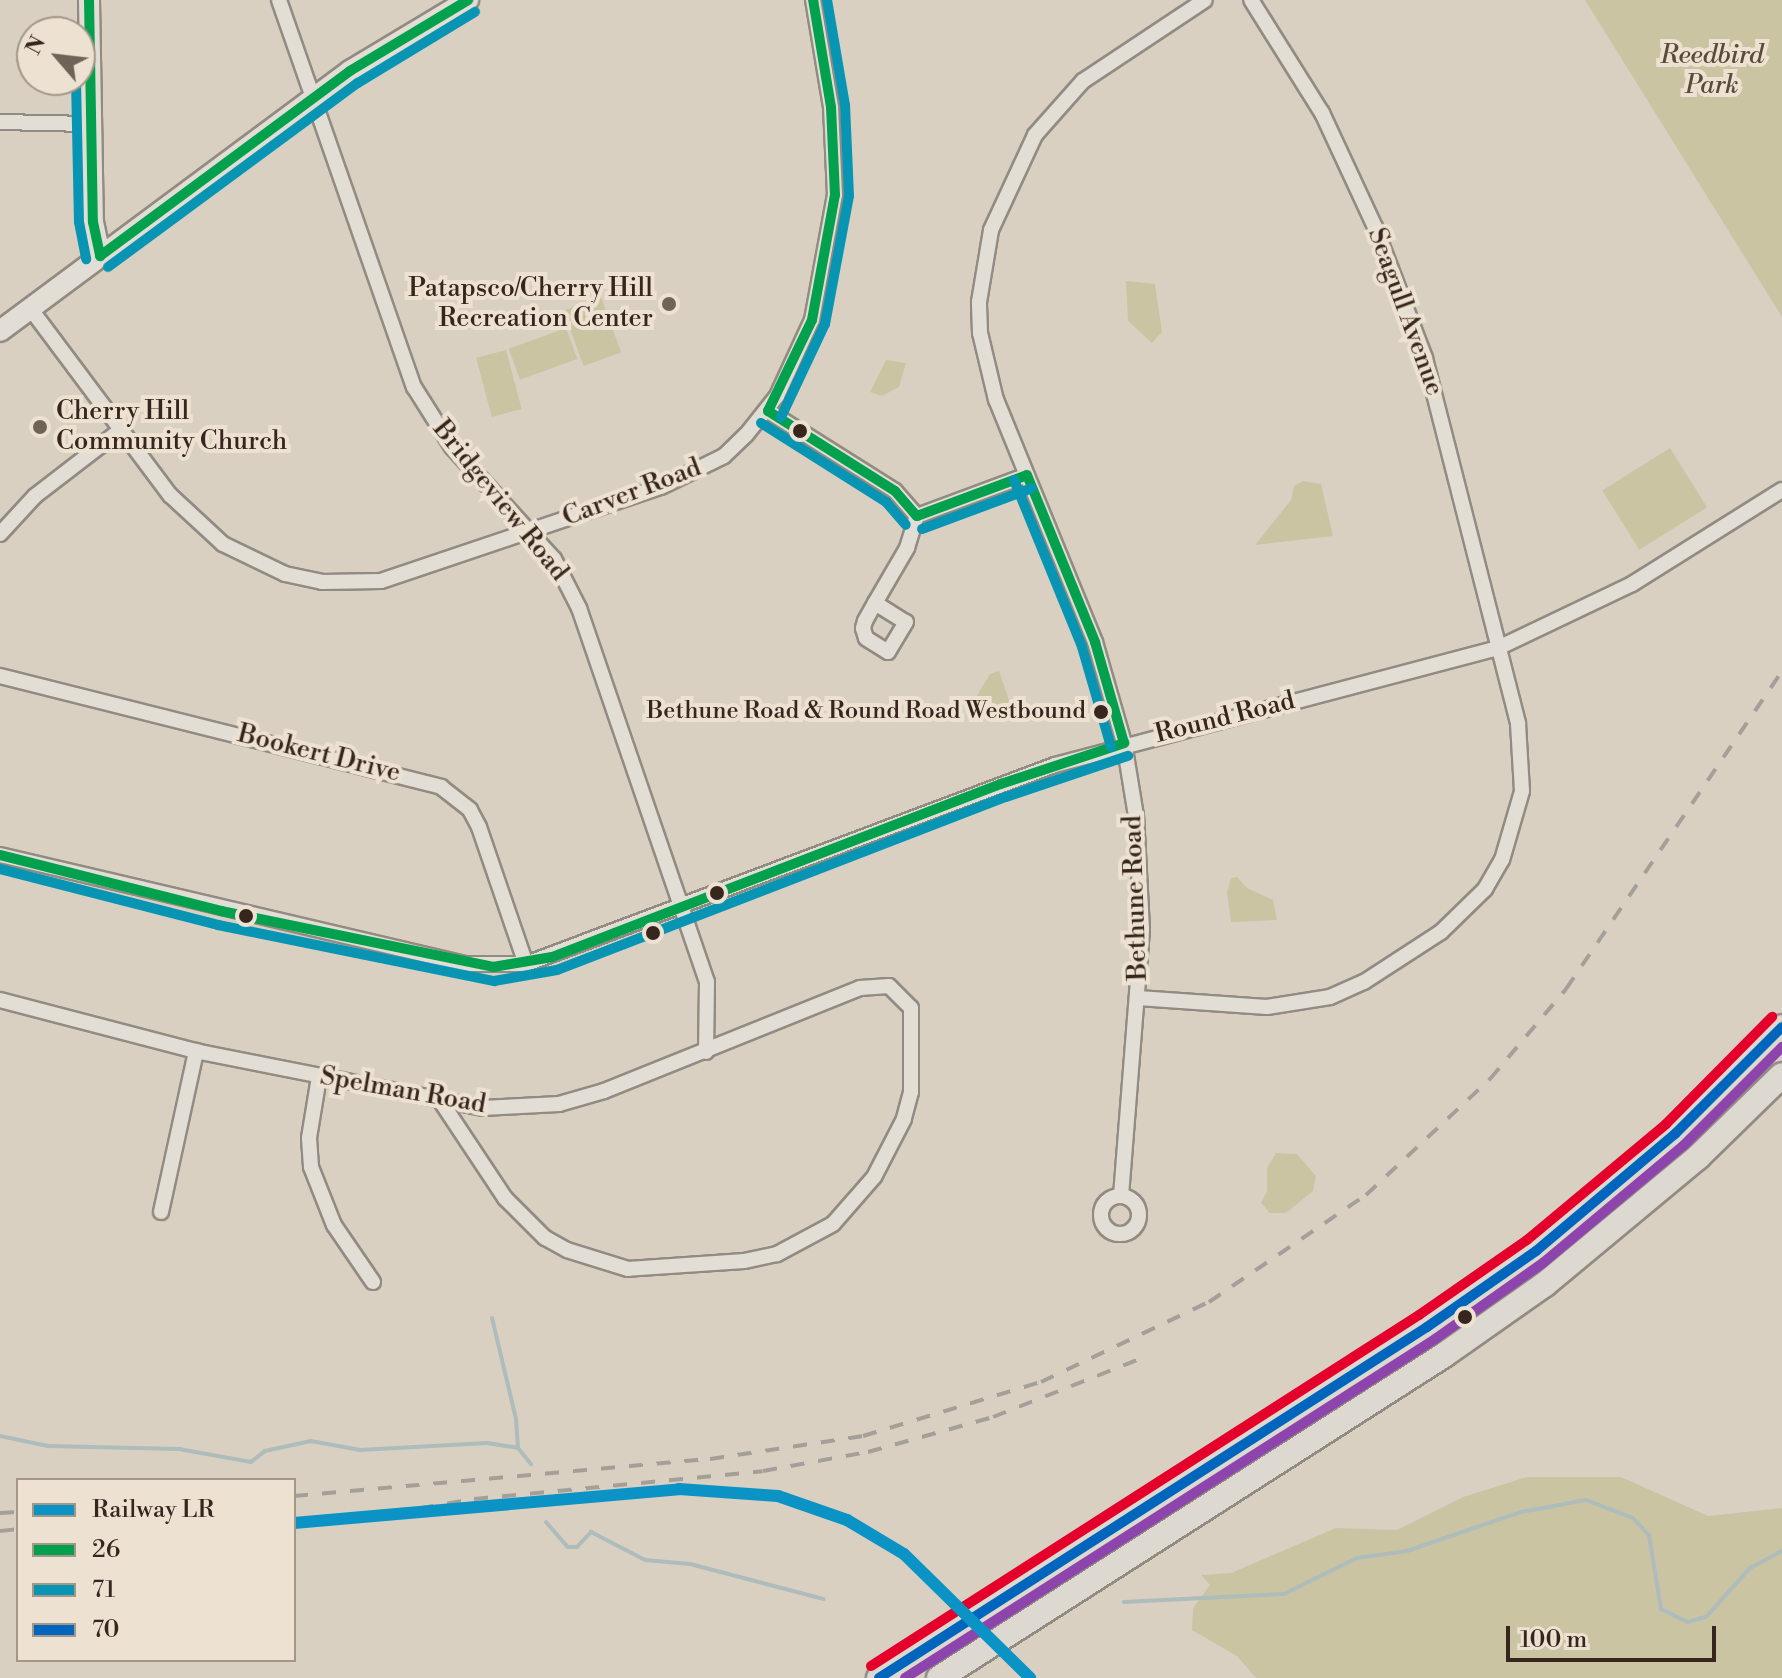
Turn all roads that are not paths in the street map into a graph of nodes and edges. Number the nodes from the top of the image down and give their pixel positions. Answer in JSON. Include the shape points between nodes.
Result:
{"nodes":[{"id":1,"x":89,"y":0,"type":"edge"},
{"id":2,"x":279,"y":0,"type":"edge"},
{"id":3,"x":468,"y":0,"type":"edge"},
{"id":4,"x":813,"y":0,"type":"edge"},
{"id":5,"x":1205,"y":0,"type":"edge"},
{"id":6,"x":1251,"y":0,"type":"edge"},
{"id":7,"x":313,"y":97,"type":"junction"},
{"id":8,"x":0,"y":122,"type":"edge"},
{"id":9,"x":91,"y":124,"type":"junction"},
{"id":10,"x":100,"y":256,"type":"junction"},
{"id":11,"x":30,"y":308,"type":"junction"},
{"id":12,"x":0,"y":331,"type":"edge"},
{"id":13,"x":768,"y":411,"type":"junction"},
{"id":14,"x":122,"y":429,"type":"junction"},
{"id":15,"x":1027,"y":475,"type":"junction"},
{"id":16,"x":1782,"y":490,"type":"edge"},
{"id":17,"x":917,"y":516,"type":"junction"},
{"id":18,"x":530,"y":530,"type":"junction"},
{"id":19,"x":0,"y":534,"type":"edge"},
{"id":20,"x":875,"y":603,"type":"dead end"},
{"id":21,"x":1498,"y":648,"type":"junction"},
{"id":22,"x":0,"y":676,"type":"edge"},
{"id":23,"x":1124,"y":743,"type":"junction"},
{"id":24,"x":0,"y":855,"type":"edge"},
{"id":25,"x":679,"y":910,"type":"junction"},
{"id":26,"x":526,"y":964,"type":"junction"},
{"id":27,"x":1138,"y":998,"type":"junction"},
{"id":28,"x":0,"y":1000,"type":"edge"},
{"id":29,"x":1782,"y":1027,"type":"edge"},
{"id":30,"x":196,"y":1051,"type":"junction"},
{"id":31,"x":706,"y":1052,"type":"junction"},
{"id":32,"x":1782,"y":1075,"type":"edge"},
{"id":33,"x":319,"y":1077,"type":"junction"},
{"id":34,"x":442,"y":1103,"type":"junction"},
{"id":35,"x":1121,"y":1196,"type":"dead end"},
{"id":36,"x":161,"y":1212,"type":"dead end"},
{"id":37,"x":373,"y":1282,"type":"dead end"},
{"id":38,"x":879,"y":1678,"type":"edge"},
{"id":39,"x":939,"y":1678,"type":"edge"}],
"edges":[{"from":1,"to":9,"type":"street"},
{"from":2,"to":7,"type":"street","name":"Bridgeview Road"},
{"from":3,"to":7,"type":"street","via":[[386,46]]},
{"from":4,"to":13,"type":"street","name":"Carver Road","via":[[831,107],[835,195],[812,320]]},
{"from":5,"to":15,"type":"street","name":"Bethune Road","via":[[1083,81],[1035,135],[1002,198],[983,263],[980,333],[996,400]]},
{"from":6,"to":21,"type":"street","name":"Seagull Avenue","via":[[1322,113],[1402,292],[1447,428]]},
{"from":7,"to":10,"type":"street"},
{"from":7,"to":18,"type":"street","name":"Bridgeview Road","via":[[414,387],[452,447]]},
{"from":8,"to":9,"type":"street"},
{"from":9,"to":10,"type":"street","via":[[93,222]]},
{"from":10,"to":11,"type":"street"},
{"from":11,"to":12,"type":"street"},
{"from":11,"to":14,"type":"street","name":"Carver Road"},
{"from":13,"to":17,"type":"street","via":[[895,491]]},
{"from":13,"to":18,"type":"street","name":"Carver Road","via":[[724,456],[697,471]]},
{"from":14,"to":18,"type":"street","name":"Carver Road","via":[[196,521],[223,544],[285,574],[322,582],[381,581]]},
{"from":14,"to":19,"type":"street","via":[[35,496]]},
{"from":15,"to":17,"type":"street"},
{"from":15,"to":23,"type":"street","name":"Bethune Road","via":[[1095,642]]},
{"from":16,"to":21,"type":"street","name":"Round Road","via":[[1632,584]]},
{"from":17,"to":20,"type":"street","via":[[907,548]]},
{"from":18,"to":25,"type":"street","name":"Bridgeview Road","via":[[554,559],[579,608]]},
{"from":21,"to":23,"type":"street","name":"Round Road"},
{"from":21,"to":27,"type":"street","via":[[1518,723],[1522,791],[1502,860],[1464,913],[1364,982],[1330,997],[1267,1007]]},
{"from":22,"to":26,"type":"street","name":"Bookert Drive","via":[[441,787],[464,804],[479,827]]},
{"from":23,"to":25,"type":"street","name":"Round Road","via":[[1001,784]]},
{"from":23,"to":27,"type":"street","name":"Bethune Road","via":[[1141,874]]},
{"from":24,"to":26,"type":"street","name":"Round Road","via":[[465,964]]},
{"from":25,"to":26,"type":"street","name":"Round Road"},
{"from":25,"to":31,"type":"street","name":"Bridgeview Road","via":[[707,982]]},
{"from":27,"to":35,"type":"street","name":"Bethune Road"},
{"from":28,"to":30,"type":"street","name":"Spelman Road"},
{"from":29,"to":38,"type":"main road","via":[[1675,1134],[1536,1251],[1427,1327]]},
{"from":30,"to":33,"type":"street","name":"Spelman Road"},
{"from":30,"to":36,"type":"street"},
{"from":31,"to":34,"type":"street","name":"Spelman Road","via":[[559,1104],[483,1108]]},
{"from":31,"to":34,"type":"street","name":"Spelman Road","via":[[860,988],[889,986],[906,999],[914,1035],[904,1119],[856,1202],[833,1224],[777,1254],[642,1270],[567,1250],[545,1238],[505,1198]]},
{"from":32,"to":39,"type":"main road","via":[[1698,1157],[1532,1293],[1444,1355]]},
{"from":33,"to":34,"type":"street","name":"Spelman Road"},
{"from":33,"to":37,"type":"street","via":[[309,1138],[311,1167],[334,1225]]}]}
